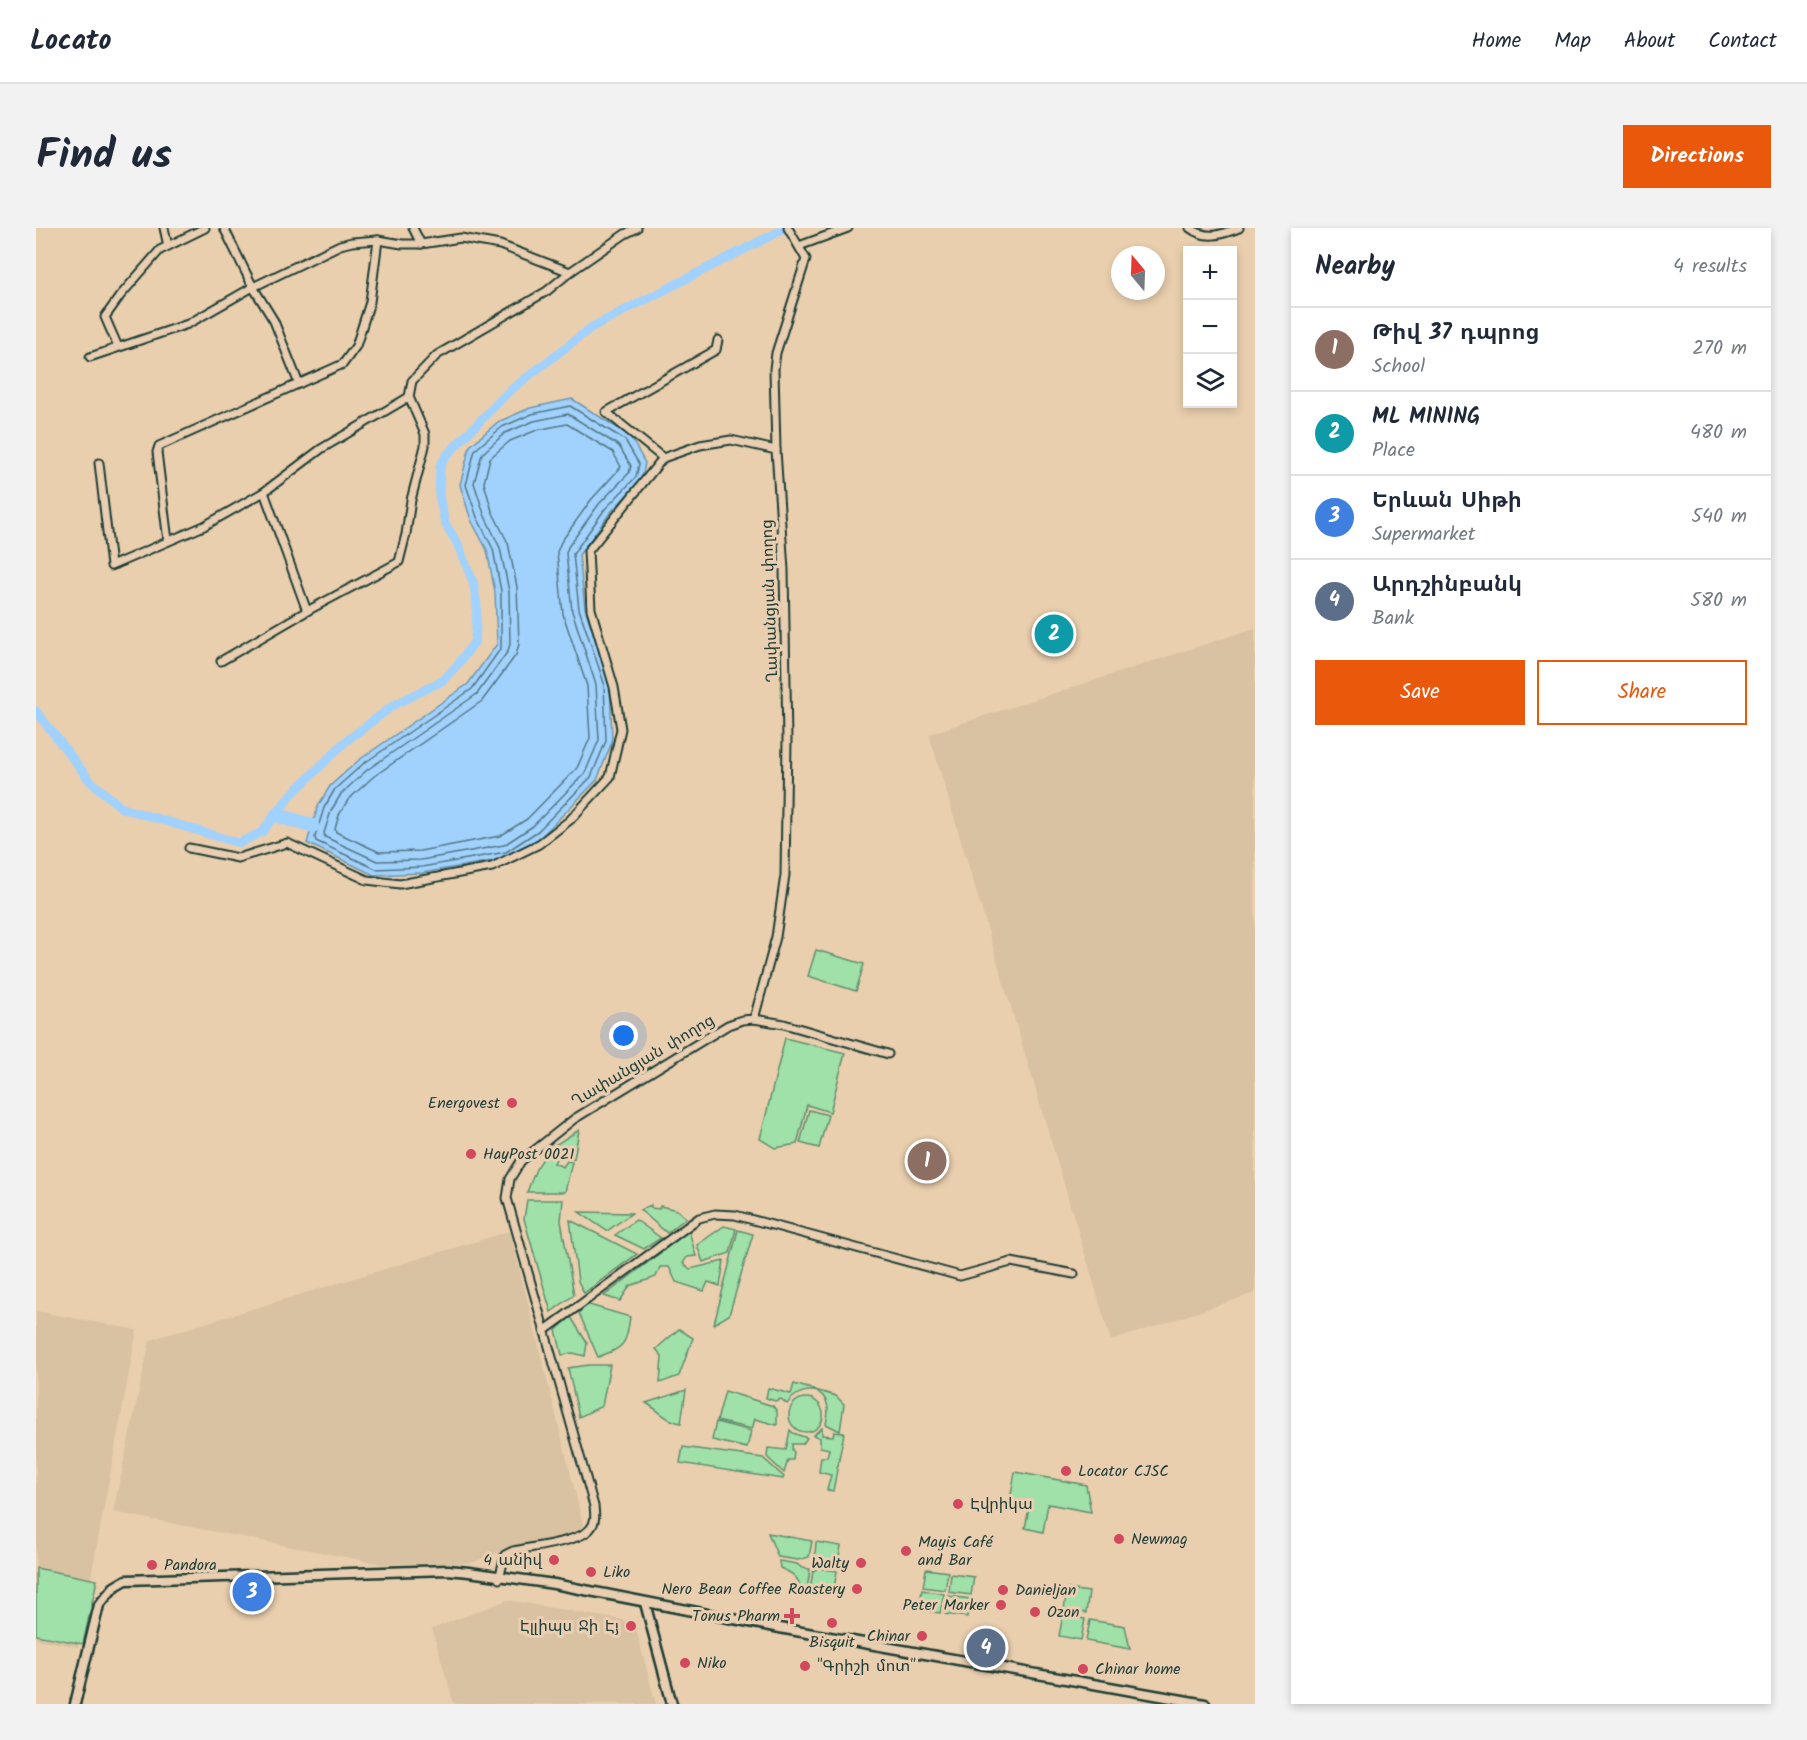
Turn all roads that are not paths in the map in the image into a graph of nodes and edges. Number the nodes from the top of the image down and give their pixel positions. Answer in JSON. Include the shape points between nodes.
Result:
{"nodes":[{"id":1,"x":164,"y":228,"type":"edge"},
{"id":2,"x":205,"y":228,"type":"edge"},
{"id":3,"x":224,"y":228,"type":"edge"},
{"id":4,"x":412,"y":228,"type":"edge"},
{"id":5,"x":637,"y":228,"type":"edge"},
{"id":6,"x":788,"y":228,"type":"edge"},
{"id":7,"x":848,"y":228,"type":"edge"},
{"id":8,"x":1190,"y":228,"type":"edge"},
{"id":9,"x":1239,"y":228,"type":"edge"},
{"id":10,"x":378,"y":240,"type":"junction"},
{"id":11,"x":421,"y":244,"type":"junction"},
{"id":12,"x":168,"y":246,"type":"junction"},
{"id":13,"x":800,"y":246,"type":"junction"},
{"id":14,"x":570,"y":272,"type":"junction"},
{"id":15,"x":253,"y":287,"type":"junction"},
{"id":16,"x":718,"y":340,"type":"dead end"},
{"id":17,"x":118,"y":347,"type":"junction"},
{"id":18,"x":90,"y":357,"type":"dead end"},
{"id":19,"x":299,"y":384,"type":"junction"},
{"id":20,"x":409,"y":397,"type":"junction"},
{"id":21,"x":776,"y":450,"type":"junction"},
{"id":22,"x":663,"y":458,"type":"junction"},
{"id":23,"x":99,"y":463,"type":"dead end"},
{"id":24,"x":264,"y":492,"type":"junction"},
{"id":25,"x":168,"y":541,"type":"junction"},
{"id":26,"x":307,"y":611,"type":"junction"},
{"id":27,"x":221,"y":661,"type":"dead end"},
{"id":28,"x":189,"y":848,"type":"dead end"},
{"id":29,"x":754,"y":1018,"type":"junction"},
{"id":30,"x":888,"y":1054,"type":"dead end"},
{"id":31,"x":1074,"y":1274,"type":"dead end"},
{"id":32,"x":544,"y":1331,"type":"junction"},
{"id":33,"x":499,"y":1577,"type":"junction"},
{"id":34,"x":648,"y":1605,"type":"junction"},
{"id":35,"x":1179,"y":1703,"type":"edge"},
{"id":36,"x":1194,"y":1703,"type":"edge"},
{"id":37,"x":78,"y":1704,"type":"edge"},
{"id":38,"x":672,"y":1704,"type":"edge"},
{"id":39,"x":677,"y":1704,"type":"edge"},
{"id":40,"x":1205,"y":1704,"type":"edge"}],
"edges":[{"from":1,"to":12,"type":"street"},
{"from":2,"to":12,"type":"street"},
{"from":3,"to":15,"type":"street"},
{"from":4,"to":11,"type":"street"},
{"from":5,"to":14,"type":"street"},
{"from":6,"to":13,"type":"street"},
{"from":7,"to":13,"type":"street"},
{"from":8,"to":9,"type":"street","via":[[1201,235],[1220,236]]},
{"from":10,"to":11,"type":"street"},
{"from":10,"to":15,"type":"street","via":[[340,245]]},
{"from":10,"to":19,"type":"street","via":[[370,302],[356,346],[343,364]]},
{"from":11,"to":14,"type":"street","via":[[461,238],[500,244]]},
{"from":12,"to":17,"type":"street","via":[[160,250],[105,317]]},
{"from":13,"to":21,"type":"street","name":"Ղափանցյան փողոց","via":[[806,259],[774,369]]},
{"from":14,"to":20,"type":"street","via":[[547,291],[437,355],[412,381]]},
{"from":15,"to":17,"type":"street","via":[[188,324]]},
{"from":15,"to":19,"type":"street","via":[[274,321]]},
{"from":16,"to":22,"type":"street","via":[[716,350],[606,412]]},
{"from":17,"to":18,"type":"street"},
{"from":19,"to":25,"type":"street","via":[[159,446]]},
{"from":20,"to":24,"type":"street","via":[[321,448]]},
{"from":20,"to":26,"type":"street","via":[[425,434],[425,446],[399,562]]},
{"from":21,"to":22,"type":"street","via":[[731,440],[700,445]]},
{"from":21,"to":29,"type":"street","name":"Ղափանցյան փողոց","via":[[784,570],[785,875],[776,937]]},
{"from":22,"to":28,"type":"street","via":[[588,551],[591,609],[614,687],[621,729],[610,777],[570,820],[539,844],[492,867],[400,884],[367,880],[287,843],[238,858]]},
{"from":23,"to":25,"type":"street","via":[[111,566]]},
{"from":24,"to":25,"type":"street","via":[[204,526]]},
{"from":24,"to":26,"type":"street"},
{"from":26,"to":27,"type":"street"},
{"from":29,"to":30,"type":"street"},
{"from":29,"to":32,"type":"street","name":"Ղափանցյան փողոց","via":[[716,1031],[574,1119],[521,1161],[510,1179],[507,1198]]},
{"from":31,"to":32,"type":"street","via":[[1011,1262],[960,1276],[735,1215],[715,1214],[699,1218]]},
{"from":32,"to":33,"type":"street","name":"Ղափանցյան փողոց","via":[[595,1519],[590,1530],[580,1537],[505,1555]]},
{"from":33,"to":34,"type":"street"},
{"from":33,"to":37,"type":"street","via":[[447,1574],[130,1583],[115,1588],[102,1610]]},
{"from":34,"to":35,"type":"street"},
{"from":34,"to":38,"type":"street"},
{"from":34,"to":39,"type":"street"},
{"from":35,"to":36,"type":"street"},
{"from":36,"to":40,"type":"street"}]}
